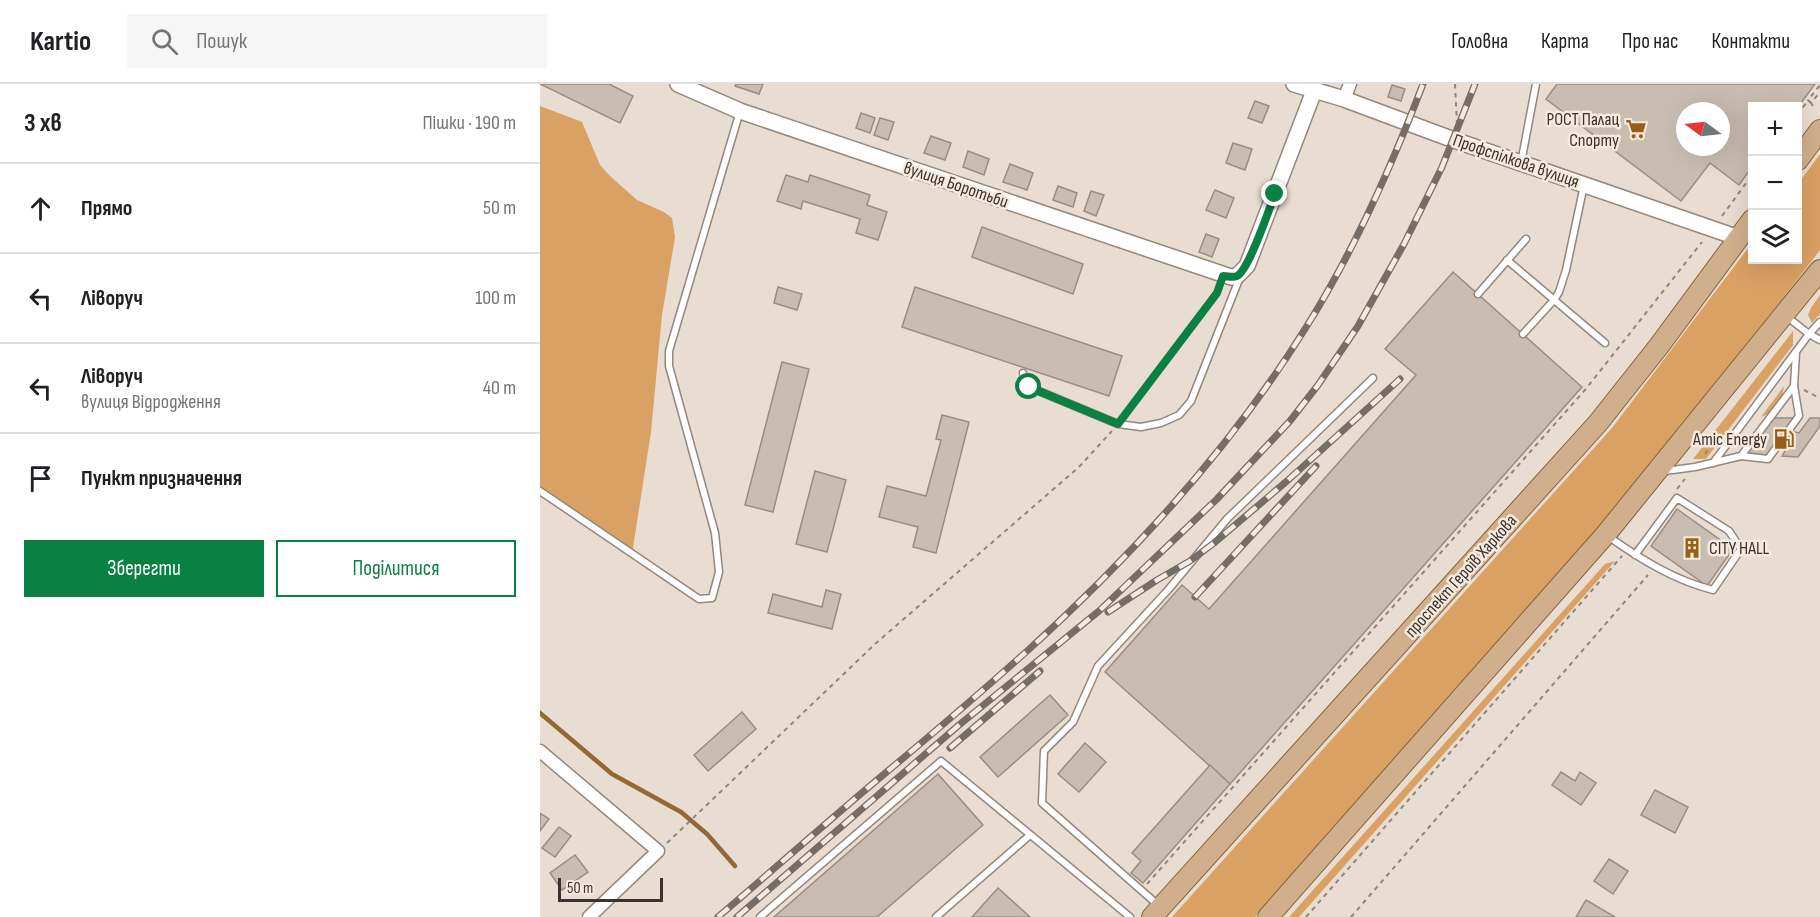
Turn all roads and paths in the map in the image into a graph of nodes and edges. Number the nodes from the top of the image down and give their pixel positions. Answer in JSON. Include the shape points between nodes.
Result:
{"nodes":[{"id":1,"x":1294,"y":84,"type":"edge"},
{"id":2,"x":1350,"y":84,"type":"edge"},
{"id":3,"x":1455,"y":84,"type":"edge"},
{"id":4,"x":1536,"y":84,"type":"edge"},
{"id":5,"x":684,"y":85,"type":"edge"},
{"id":6,"x":1820,"y":85,"type":"edge"},
{"id":7,"x":1314,"y":91,"type":"junction"},
{"id":8,"x":1820,"y":92,"type":"edge"},
{"id":9,"x":1344,"y":99,"type":"junction"},
{"id":10,"x":1811,"y":103,"type":"junction"},
{"id":11,"x":740,"y":111,"type":"junction"},
{"id":12,"x":1802,"y":111,"type":"edge"},
{"id":13,"x":1457,"y":130,"type":"dead end"},
{"id":14,"x":1820,"y":130,"type":"edge"},
{"id":15,"x":1800,"y":156,"type":"edge"},
{"id":16,"x":1521,"y":163,"type":"junction"},
{"id":17,"x":1748,"y":180,"type":"edge"},
{"id":18,"x":1584,"y":184,"type":"junction"},
{"id":19,"x":1748,"y":226,"type":"edge"},
{"id":20,"x":1712,"y":228,"type":"junction"},
{"id":21,"x":1739,"y":238,"type":"junction"},
{"id":22,"x":1526,"y":239,"type":"dead end"},
{"id":23,"x":1507,"y":260,"type":"junction"},
{"id":24,"x":1820,"y":270,"type":"edge"},
{"id":25,"x":1234,"y":274,"type":"junction"},
{"id":26,"x":1478,"y":294,"type":"dead end"},
{"id":27,"x":1554,"y":300,"type":"junction"},
{"id":28,"x":1785,"y":315,"type":"junction"},
{"id":29,"x":1820,"y":322,"type":"edge"},
{"id":30,"x":1523,"y":334,"type":"dead end"},
{"id":31,"x":1809,"y":334,"type":"junction"},
{"id":32,"x":1820,"y":340,"type":"edge"},
{"id":33,"x":1605,"y":343,"type":"dead end"},
{"id":34,"x":1796,"y":352,"type":"junction"},
{"id":35,"x":1023,"y":373,"type":"dead end"},
{"id":36,"x":1373,"y":378,"type":"dead end"},
{"id":37,"x":1794,"y":386,"type":"junction"},
{"id":38,"x":1820,"y":398,"type":"edge"},
{"id":39,"x":1118,"y":424,"type":"junction"},
{"id":40,"x":1741,"y":456,"type":"junction"},
{"id":41,"x":1713,"y":464,"type":"junction"},
{"id":42,"x":1658,"y":472,"type":"junction"},
{"id":43,"x":540,"y":491,"type":"edge"},
{"id":44,"x":1606,"y":534,"type":"junction"},
{"id":45,"x":1628,"y":550,"type":"junction"},
{"id":46,"x":1635,"y":555,"type":"junction"},
{"id":47,"x":1654,"y":567,"type":"junction"},
{"id":48,"x":540,"y":751,"type":"edge"},
{"id":49,"x":1030,"y":835,"type":"junction"},
{"id":50,"x":658,"y":851,"type":"junction"},
{"id":51,"x":1141,"y":890,"type":"junction"},
{"id":52,"x":1156,"y":912,"type":"edge"},
{"id":53,"x":589,"y":917,"type":"edge"},
{"id":54,"x":759,"y":917,"type":"edge"},
{"id":55,"x":936,"y":917,"type":"edge"},
{"id":56,"x":1130,"y":917,"type":"edge"},
{"id":57,"x":1268,"y":917,"type":"edge"},
{"id":58,"x":1306,"y":917,"type":"edge"},
{"id":59,"x":1351,"y":917,"type":"edge"}],
"edges":[{"from":1,"to":7,"type":"street","name":"Профспілкова вулиця"},
{"from":2,"to":9,"type":"street"},
{"from":3,"to":13,"type":"path"},
{"from":4,"to":16,"type":"lane"},
{"from":5,"to":11,"type":"street","name":"вулиця Боротьби"},
{"from":6,"to":10,"type":"path"},
{"from":7,"to":9,"type":"street","name":"Профспілкова вулиця"},
{"from":7,"to":25,"type":"street","via":[[1247,266]]},
{"from":8,"to":10,"type":"path"},
{"from":9,"to":16,"type":"street","name":"Профспілкова вулиця"},
{"from":10,"to":12,"type":"path"},
{"from":11,"to":25,"type":"street","name":"вулиця Боротьби"},
{"from":11,"to":43,"type":"lane","via":[[669,351],[669,366],[715,533],[719,572],[712,598],[699,599]]},
{"from":14,"to":15,"type":"main road"},
{"from":16,"to":18,"type":"street","name":"Профспілкова вулиця"},
{"from":17,"to":20,"type":"path"},
{"from":18,"to":20,"type":"street","name":"Профспілкова вулиця"},
{"from":18,"to":27,"type":"lane","via":[[1566,270]]},
{"from":19,"to":21,"type":"main road","name":"проспект Героїв Харкова"},
{"from":20,"to":21,"type":"street","name":"Профспілкова вулиця"},
{"from":20,"to":51,"type":"path","via":[[1585,390]]},
{"from":21,"to":52,"type":"main road","name":"проспект Героїв Харкова","via":[[1598,423]]},
{"from":22,"to":23,"type":"lane"},
{"from":23,"to":26,"type":"lane"},
{"from":23,"to":27,"type":"lane"},
{"from":24,"to":28,"type":"main road"},
{"from":25,"to":39,"type":"path"},
{"from":25,"to":39,"type":"lane","via":[[1191,401],[1179,415],[1161,423],[1141,427]]},
{"from":27,"to":30,"type":"lane"},
{"from":27,"to":33,"type":"lane"},
{"from":28,"to":31,"type":"lane"},
{"from":28,"to":42,"type":"main road"},
{"from":29,"to":31,"type":"lane"},
{"from":31,"to":32,"type":"lane"},
{"from":31,"to":34,"type":"lane"},
{"from":34,"to":37,"type":"lane"},
{"from":34,"to":41,"type":"lane"},
{"from":35,"to":39,"type":"lane","via":[[1029,387]]},
{"from":36,"to":51,"type":"lane","via":[[1227,519],[1098,666],[1073,722],[1044,751],[1042,802]]},
{"from":37,"to":38,"type":"path"},
{"from":37,"to":40,"type":"lane"},
{"from":37,"to":40,"type":"lane","via":[[1799,416],[1768,459]]},
{"from":39,"to":50,"type":"path","via":[[1079,467],[875,644]]},
{"from":40,"to":41,"type":"lane"},
{"from":41,"to":42,"type":"lane"},
{"from":42,"to":44,"type":"main road"},
{"from":44,"to":45,"type":"lane"},
{"from":44,"to":57,"type":"main road"},
{"from":45,"to":46,"type":"lane"},
{"from":45,"to":58,"type":"path"},
{"from":46,"to":47,"type":"lane"},
{"from":46,"to":47,"type":"lane","via":[[1677,498],[1729,531],[1741,549],[1713,591]]},
{"from":47,"to":59,"type":"path"},
{"from":48,"to":50,"type":"street"},
{"from":49,"to":54,"type":"lane","via":[[941,760]]},
{"from":49,"to":55,"type":"lane"},
{"from":49,"to":56,"type":"lane"},
{"from":50,"to":53,"type":"street"},
{"from":51,"to":52,"type":"lane"}]}
